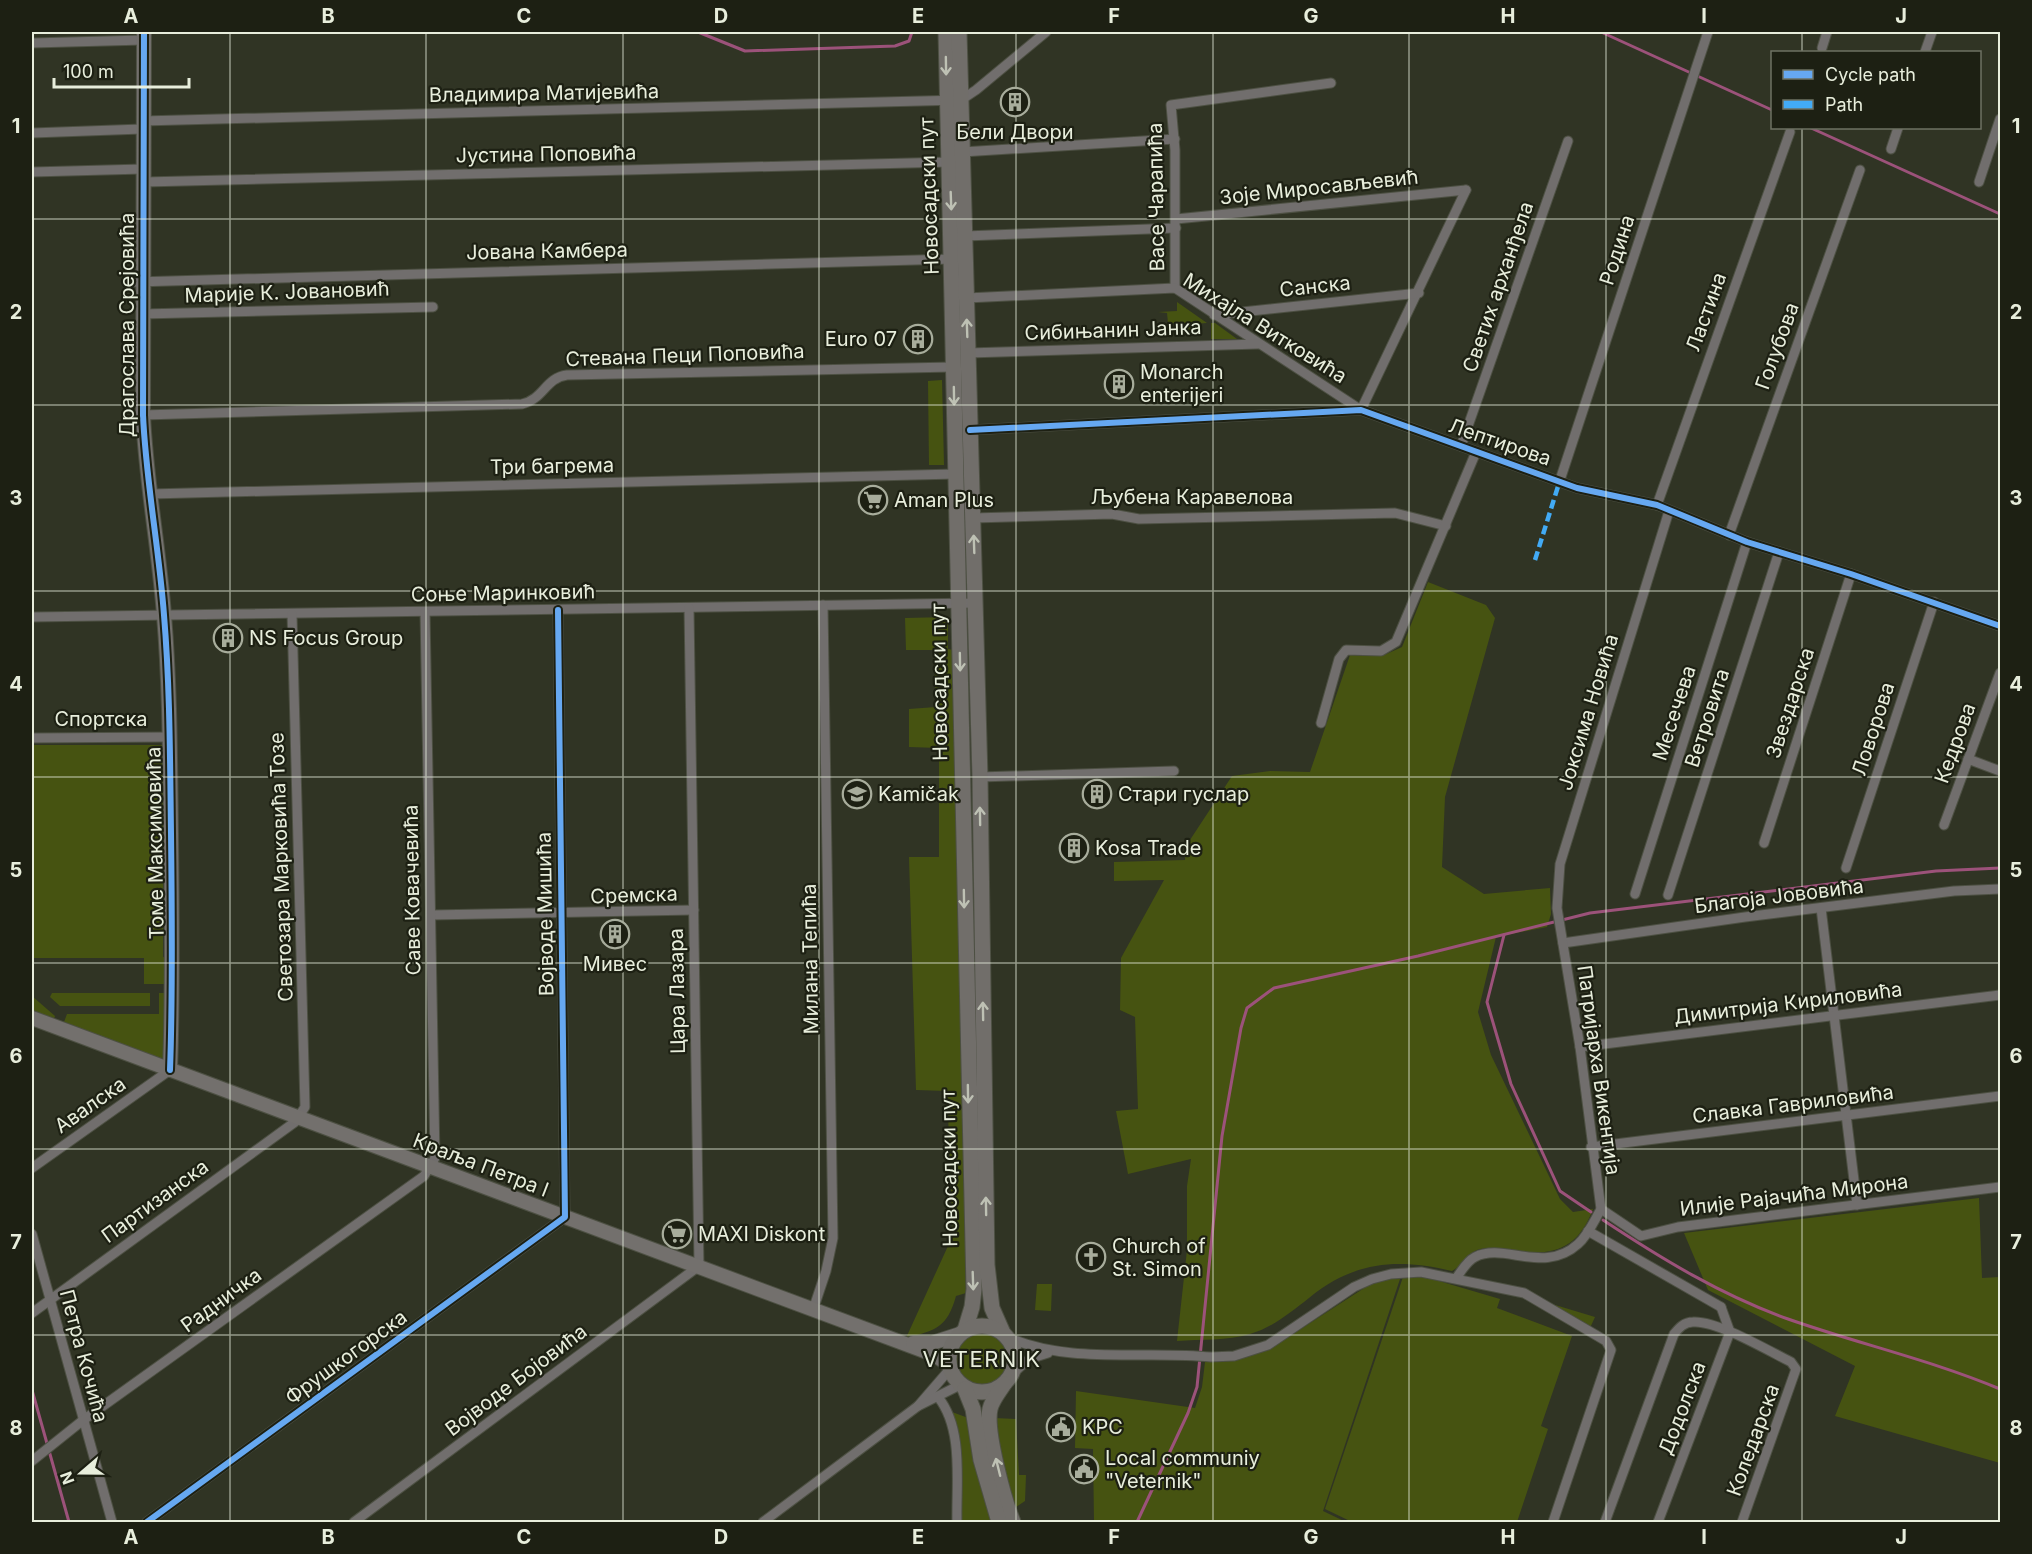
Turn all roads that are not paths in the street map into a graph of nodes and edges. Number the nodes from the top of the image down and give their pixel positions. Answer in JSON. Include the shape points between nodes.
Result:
{"nodes":[{"id":1,"x":945,"y":32,"type":"edge"},
{"id":2,"x":959,"y":32,"type":"edge"},
{"id":3,"x":1046,"y":32,"type":"edge"},
{"id":4,"x":1708,"y":32,"type":"edge"},
{"id":5,"x":1827,"y":32,"type":"edge"},
{"id":6,"x":1932,"y":32,"type":"edge"},
{"id":7,"x":144,"y":36,"type":"edge"},
{"id":8,"x":32,"y":43,"type":"edge"},
{"id":9,"x":1821,"y":48,"type":"dead end"},
{"id":10,"x":1925,"y":51,"type":"edge"},
{"id":11,"x":1331,"y":83,"type":"dead end"},
{"id":12,"x":954,"y":100,"type":"junction"},
{"id":13,"x":2001,"y":119,"type":"edge"},
{"id":14,"x":142,"y":125,"type":"junction"},
{"id":15,"x":1898,"y":129,"type":"edge"},
{"id":16,"x":1790,"y":132,"type":"dead end"},
{"id":17,"x":32,"y":133,"type":"edge"},
{"id":18,"x":1175,"y":139,"type":"junction"},
{"id":19,"x":1568,"y":141,"type":"dead end"},
{"id":20,"x":1891,"y":149,"type":"dead end"},
{"id":21,"x":956,"y":157,"type":"junction"},
{"id":22,"x":1860,"y":170,"type":"dead end"},
{"id":23,"x":32,"y":172,"type":"edge"},
{"id":24,"x":143,"y":175,"type":"junction"},
{"id":25,"x":1979,"y":182,"type":"dead end"},
{"id":26,"x":1176,"y":224,"type":"junction"},
{"id":27,"x":965,"y":236,"type":"junction"},
{"id":28,"x":952,"y":259,"type":"junction"},
{"id":29,"x":139,"y":281,"type":"junction"},
{"id":30,"x":1175,"y":288,"type":"junction"},
{"id":31,"x":1419,"y":293,"type":"junction"},
{"id":32,"x":967,"y":298,"type":"junction"},
{"id":33,"x":434,"y":307,"type":"dead end"},
{"id":34,"x":142,"y":314,"type":"junction"},
{"id":35,"x":1215,"y":315,"type":"junction"},
{"id":36,"x":1258,"y":344,"type":"junction"},
{"id":37,"x":968,"y":353,"type":"junction"},
{"id":38,"x":953,"y":367,"type":"junction"},
{"id":39,"x":1361,"y":410,"type":"junction"},
{"id":40,"x":143,"y":415,"type":"junction"},
{"id":41,"x":970,"y":430,"type":"junction"},
{"id":42,"x":1461,"y":446,"type":"junction"},
{"id":43,"x":1476,"y":452,"type":"junction"},
{"id":44,"x":956,"y":474,"type":"junction"},
{"id":45,"x":1560,"y":480,"type":"junction"},
{"id":46,"x":150,"y":494,"type":"junction"},
{"id":47,"x":1657,"y":505,"type":"junction"},
{"id":48,"x":1669,"y":511,"type":"junction"},
{"id":49,"x":973,"y":518,"type":"junction"},
{"id":50,"x":1446,"y":526,"type":"junction"},
{"id":51,"x":1728,"y":535,"type":"junction"},
{"id":52,"x":1747,"y":542,"type":"junction"},
{"id":53,"x":1779,"y":552,"type":"junction"},
{"id":54,"x":1851,"y":574,"type":"junction"},
{"id":55,"x":1934,"y":602,"type":"junction"},
{"id":56,"x":958,"y":603,"type":"junction"},
{"id":57,"x":976,"y":603,"type":"junction"},
{"id":58,"x":823,"y":605,"type":"junction"},
{"id":59,"x":689,"y":608,"type":"junction"},
{"id":60,"x":558,"y":610,"type":"junction"},
{"id":61,"x":425,"y":612,"type":"junction"},
{"id":62,"x":291,"y":614,"type":"junction"},
{"id":63,"x":165,"y":616,"type":"junction"},
{"id":64,"x":32,"y":617,"type":"edge"},
{"id":65,"x":2001,"y":626,"type":"edge"},
{"id":66,"x":2001,"y":673,"type":"edge"},
{"id":67,"x":1321,"y":723,"type":"dead end"},
{"id":68,"x":170,"y":737,"type":"junction"},
{"id":69,"x":32,"y":738,"type":"edge"},
{"id":70,"x":1968,"y":759,"type":"junction"},
{"id":71,"x":1174,"y":771,"type":"dead end"},
{"id":72,"x":2001,"y":771,"type":"edge"},
{"id":73,"x":980,"y":777,"type":"junction"},
{"id":74,"x":1944,"y":825,"type":"dead end"},
{"id":75,"x":1764,"y":843,"type":"dead end"},
{"id":76,"x":1846,"y":868,"type":"dead end"},
{"id":77,"x":2001,"y":889,"type":"edge"},
{"id":78,"x":1635,"y":894,"type":"dead end"},
{"id":79,"x":1668,"y":896,"type":"dead end"},
{"id":80,"x":1821,"y":909,"type":"junction"},
{"id":81,"x":694,"y":910,"type":"junction"},
{"id":82,"x":561,"y":914,"type":"junction"},
{"id":83,"x":431,"y":915,"type":"junction"},
{"id":84,"x":1559,"y":921,"type":"joint"},
{"id":85,"x":1563,"y":944,"type":"junction"},
{"id":86,"x":2001,"y":995,"type":"edge"},
{"id":87,"x":1834,"y":1016,"type":"junction"},
{"id":88,"x":32,"y":1018,"type":"edge"},
{"id":89,"x":1580,"y":1047,"type":"junction"},
{"id":90,"x":170,"y":1070,"type":"junction"},
{"id":91,"x":2001,"y":1096,"type":"edge"},
{"id":92,"x":1846,"y":1115,"type":"junction"},
{"id":93,"x":299,"y":1118,"type":"junction"},
{"id":94,"x":1591,"y":1147,"type":"junction"},
{"id":95,"x":432,"y":1167,"type":"junction"},
{"id":96,"x":32,"y":1168,"type":"edge"},
{"id":97,"x":2001,"y":1187,"type":"edge"},
{"id":98,"x":1857,"y":1205,"type":"junction"},
{"id":99,"x":1601,"y":1209,"type":"junction"},
{"id":100,"x":565,"y":1217,"type":"junction"},
{"id":101,"x":1588,"y":1231,"type":"junction"},
{"id":102,"x":32,"y":1234,"type":"edge"},
{"id":103,"x":699,"y":1266,"type":"junction"},
{"id":104,"x":1457,"y":1277,"type":"junction"},
{"id":105,"x":51,"y":1299,"type":"junction"},
{"id":106,"x":1721,"y":1307,"type":"junction"},
{"id":107,"x":813,"y":1310,"type":"junction"},
{"id":108,"x":32,"y":1313,"type":"edge"},
{"id":109,"x":1712,"y":1326,"type":"junction"},
{"id":110,"x":962,"y":1332,"type":"junction"},
{"id":111,"x":1730,"y":1332,"type":"junction"},
{"id":112,"x":1005,"y":1335,"type":"junction"},
{"id":113,"x":901,"y":1344,"type":"junction"},
{"id":114,"x":1059,"y":1352,"type":"junction"},
{"id":115,"x":949,"y":1367,"type":"junction"},
{"id":116,"x":1008,"y":1380,"type":"junction"},
{"id":117,"x":963,"y":1387,"type":"junction"},
{"id":118,"x":938,"y":1397,"type":"junction"},
{"id":119,"x":918,"y":1406,"type":"junction"},
{"id":120,"x":82,"y":1421,"type":"junction"},
{"id":121,"x":32,"y":1461,"type":"edge"},
{"id":122,"x":112,"y":1522,"type":"edge"},
{"id":123,"x":147,"y":1522,"type":"edge"},
{"id":124,"x":354,"y":1522,"type":"edge"},
{"id":125,"x":763,"y":1522,"type":"edge"},
{"id":126,"x":957,"y":1522,"type":"edge"},
{"id":127,"x":999,"y":1522,"type":"edge"},
{"id":128,"x":1013,"y":1522,"type":"edge"},
{"id":129,"x":1552,"y":1522,"type":"edge"},
{"id":130,"x":1605,"y":1522,"type":"edge"},
{"id":131,"x":1658,"y":1522,"type":"edge"},
{"id":132,"x":1742,"y":1522,"type":"edge"}],
"edges":[{"from":1,"to":12,"type":"main road","name":"Новосадски пут","one_way":true},
{"from":2,"to":12,"type":"main road","name":"Новосадски пут"},
{"from":3,"to":12,"type":"street","via":[[976,90]]},
{"from":4,"to":45,"type":"street","name":"Родина"},
{"from":5,"to":9,"type":"street"},
{"from":6,"to":10,"type":"street"},
{"from":7,"to":8,"type":"street"},
{"from":7,"to":14,"type":"street","name":"Драгослава Срејовића"},
{"from":11,"to":18,"type":"street","name":"Васе Чарапића","via":[[1171,105]]},
{"from":12,"to":14,"type":"street","name":"Владимира Матијевића"},
{"from":12,"to":21,"type":"main road","name":"Новосадски пут"},
{"from":13,"to":25,"type":"street"},
{"from":14,"to":17,"type":"street","name":"Владимира Матијевића"},
{"from":14,"to":24,"type":"street","name":"Драгослава Срејовића"},
{"from":15,"to":20,"type":"street"},
{"from":16,"to":47,"type":"street","name":"Ластина"},
{"from":18,"to":21,"type":"street","name":"Јустина Поповића"},
{"from":18,"to":26,"type":"street","name":"Васе Чарапића"},
{"from":19,"to":42,"type":"street","name":"Светих арханђела"},
{"from":21,"to":24,"type":"street","name":"Јустина Поповића"},
{"from":21,"to":27,"type":"main road","name":"Новосадски пут"},
{"from":21,"to":28,"type":"main road","name":"Новосадски пут","one_way":true},
{"from":22,"to":51,"type":"street","name":"Голубова"},
{"from":23,"to":24,"type":"street","name":"Јустина Поповића"},
{"from":24,"to":29,"type":"street","name":"Драгослава Срејовића"},
{"from":26,"to":27,"type":"street","name":"Зоје Миросављевић"},
{"from":26,"to":30,"type":"street","name":"Васе Чарапића"},
{"from":26,"to":31,"type":"street","name":"Зоје Миросављевић","via":[[1466,190]]},
{"from":27,"to":32,"type":"main road","name":"Новосадски пут"},
{"from":28,"to":29,"type":"street","name":"Јована Камбера"},
{"from":28,"to":38,"type":"main road","name":"Новосадски пут"},
{"from":29,"to":34,"type":"street","name":"Драгослава Срејовића"},
{"from":30,"to":32,"type":"street","name":"Михајла Витковића"},
{"from":30,"to":35,"type":"street","name":"Михајла Витковића"},
{"from":31,"to":35,"type":"street","name":"Санска"},
{"from":31,"to":39,"type":"street"},
{"from":37,"to":32,"type":"main road","name":"Новосадски пут","one_way":true},
{"from":33,"to":34,"type":"street","name":"Марије К. Јовановић"},
{"from":34,"to":40,"type":"street","name":"Драгослава Срејовића"},
{"from":35,"to":36,"type":"street","name":"Михајла Витковића"},
{"from":36,"to":37,"type":"street","name":"Сибињанин Јанка"},
{"from":36,"to":39,"type":"street","name":"Михајла Витковића"},
{"from":37,"to":41,"type":"main road","name":"Новосадски пут"},
{"from":38,"to":40,"type":"street","name":"Стевана Пеци Поповића","via":[[567,375],[551,380],[540,396],[522,404]]},
{"from":38,"to":44,"type":"main road","name":"Новосадски пут","one_way":true},
{"from":39,"to":41,"type":"street","name":"Лептирова"},
{"from":39,"to":42,"type":"street","name":"Лептирова"},
{"from":40,"to":46,"type":"street","name":"Драгослава Срејовића"},
{"from":41,"to":49,"type":"main road","name":"Новосадски пут"},
{"from":42,"to":43,"type":"street","name":"Лептирова"},
{"from":43,"to":45,"type":"street","name":"Лептирова"},
{"from":43,"to":50,"type":"street"},
{"from":44,"to":46,"type":"street","name":"Три багрема"},
{"from":44,"to":56,"type":"main road","name":"Новосадски пут"},
{"from":45,"to":47,"type":"street","name":"Лептирова","via":[[1577,488]]},
{"from":46,"to":63,"type":"street","name":"Драгослава Срејовића"},
{"from":47,"to":48,"type":"street","name":"Лептирова"},
{"from":48,"to":51,"type":"street","name":"Лептирова"},
{"from":48,"to":84,"type":"street","name":"Јоксима Новића","via":[[1560,864]]},
{"from":49,"to":50,"type":"street","name":"Љубена Каравелова","via":[[1395,513]]},
{"from":57,"to":49,"type":"main road","name":"Новосадски пут","one_way":true},
{"from":50,"to":67,"type":"street","via":[[1396,642],[1381,651],[1346,651],[1339,659]]},
{"from":51,"to":52,"type":"street","name":"Лептирова"},
{"from":52,"to":53,"type":"street","name":"Лептирова"},
{"from":52,"to":78,"type":"street","name":"Месечева"},
{"from":53,"to":54,"type":"street","name":"Лептирова"},
{"from":53,"to":79,"type":"street","name":"Ветровита"},
{"from":54,"to":55,"type":"street","name":"Лептирова"},
{"from":54,"to":75,"type":"street","name":"Звездарска"},
{"from":55,"to":65,"type":"street","name":"Лептирова"},
{"from":55,"to":76,"type":"street","name":"Ловорова"},
{"from":56,"to":57,"type":"street","name":"Соње Маринковић"},
{"from":56,"to":58,"type":"street","name":"Соње Маринковић"},
{"from":56,"to":110,"type":"main road","name":"Новосадски пут","one_way":true,"via":[[974,1288],[972,1307]]},
{"from":57,"to":73,"type":"main road","name":"Новосадски пут"},
{"from":58,"to":59,"type":"street","name":"Соње Маринковић"},
{"from":58,"to":107,"type":"street","name":"Милана Тепића","via":[[833,1238]]},
{"from":59,"to":60,"type":"street","name":"Соње Маринковић"},
{"from":59,"to":81,"type":"street","name":"Цара Лазара"},
{"from":60,"to":61,"type":"street","name":"Соње Маринковић"},
{"from":60,"to":82,"type":"street","name":"Војводе Мишића"},
{"from":61,"to":62,"type":"street","name":"Соње Маринковић"},
{"from":61,"to":83,"type":"street","name":"Саве Ковачевића"},
{"from":62,"to":63,"type":"street","name":"Соње Маринковић"},
{"from":62,"to":93,"type":"street","name":"Светозара Марковића Тозе","via":[[305,1104]]},
{"from":63,"to":64,"type":"street","name":"Соње Маринковић"},
{"from":63,"to":68,"type":"street","name":"Томе Максимовића"},
{"from":66,"to":70,"type":"street","name":"Кедрова"},
{"from":68,"to":69,"type":"street","name":"Спортска"},
{"from":68,"to":90,"type":"street","name":"Томе Максимовића"},
{"from":70,"to":72,"type":"street"},
{"from":70,"to":74,"type":"street","name":"Кедрова"},
{"from":71,"to":73,"type":"street"},
{"from":112,"to":73,"type":"main road","name":"Новосадски пут","one_way":true,"via":[[992,1308],[987,1265]]},
{"from":77,"to":80,"type":"street","name":"Благоја Јововића","via":[[1954,891]]},
{"from":80,"to":85,"type":"street","name":"Благоја Јововића"},
{"from":80,"to":87,"type":"street"},
{"from":81,"to":82,"type":"street","name":"Сремска"},
{"from":81,"to":103,"type":"street","name":"Цара Лазара"},
{"from":82,"to":83,"type":"street","name":"Сремска"},
{"from":82,"to":100,"type":"street","name":"Војводе Мишића"},
{"from":83,"to":95,"type":"street","name":"Саве Ковачевића","via":[[435,1158]]},
{"from":84,"to":85,"type":"street","name":"Патријарха Викентија"},
{"from":85,"to":89,"type":"street","name":"Патријарха Викентија"},
{"from":86,"to":87,"type":"street","name":"Димитрија Кириловића"},
{"from":87,"to":89,"type":"street","name":"Димитрија Кириловића"},
{"from":87,"to":92,"type":"street"},
{"from":88,"to":90,"type":"street","name":"Краља Петра I"},
{"from":89,"to":94,"type":"street","name":"Патријарха Викентија"},
{"from":90,"to":93,"type":"street","name":"Краља Петра I"},
{"from":90,"to":96,"type":"street","name":"Авалска"},
{"from":91,"to":92,"type":"street","name":"Славка Гавриловића"},
{"from":92,"to":94,"type":"street","name":"Славка Гавриловића"},
{"from":92,"to":98,"type":"street"},
{"from":93,"to":95,"type":"street","name":"Краља Петра I"},
{"from":93,"to":105,"type":"street","name":"Партизанска"},
{"from":94,"to":99,"type":"street","name":"Патријарха Викентија"},
{"from":95,"to":100,"type":"street","name":"Краља Петра I"},
{"from":95,"to":120,"type":"street","name":"Радничка"},
{"from":97,"to":98,"type":"street","name":"Илије Рајачића Мирона"},
{"from":98,"to":99,"type":"street","name":"Илије Рајачића Мирона","via":[[1678,1227],[1641,1236]]},
{"from":99,"to":101,"type":"street"},
{"from":100,"to":103,"type":"street","name":"Краља Петра I"},
{"from":100,"to":123,"type":"street","name":"Фрушкогорска"},
{"from":101,"to":104,"type":"street","via":[[1572,1248],[1553,1257],[1482,1254],[1468,1262]]},
{"from":101,"to":106,"type":"street"},
{"from":102,"to":105,"type":"street","name":"Петра Кочића"},
{"from":103,"to":107,"type":"street","name":"Краља Петра I"},
{"from":103,"to":124,"type":"street","name":"Војводе Бојовића"},
{"from":104,"to":114,"type":"street","via":[[1421,1272],[1372,1279],[1268,1345],[1233,1356]]},
{"from":104,"to":129,"type":"street","via":[[1524,1293],[1606,1341],[1611,1350]]},
{"from":105,"to":108,"type":"street","name":"Партизанска"},
{"from":105,"to":120,"type":"street","name":"Петра Кочића"},
{"from":106,"to":109,"type":"street"},
{"from":106,"to":111,"type":"street"},
{"from":107,"to":113,"type":"street","name":"Краља Петра I"},
{"from":109,"to":111,"type":"street"},
{"from":109,"to":130,"type":"street","via":[[1691,1322],[1674,1334]]},
{"from":110,"to":112,"type":"main road","via":[[981,1326]]},
{"from":110,"to":113,"type":"street","via":[[932,1343]]},
{"from":110,"to":115,"type":"main road","via":[[950,1348]]},
{"from":111,"to":131,"type":"street","name":"Додолска"},
{"from":111,"to":132,"type":"street","name":"Коледарска","via":[[1791,1362],[1796,1369]]},
{"from":112,"to":114,"type":"street","via":[[1033,1348]]},
{"from":112,"to":116,"type":"main road","via":[[1014,1353]]},
{"from":113,"to":115,"type":"street","name":"Краља Петра I","via":[[935,1354]]},
{"from":114,"to":116,"type":"street","via":[[1034,1356]]},
{"from":115,"to":117,"type":"main road"},
{"from":115,"to":119,"type":"street"},
{"from":116,"to":117,"type":"main road","via":[[982,1393]]},
{"from":128,"to":116,"type":"main road","one_way":true,"via":[[989,1419],[990,1408]]},
{"from":117,"to":118,"type":"street"},
{"from":117,"to":127,"type":"main road","via":[[973,1409],[981,1460]]},
{"from":118,"to":119,"type":"street"},
{"from":118,"to":126,"type":"street","via":[[954,1436]]},
{"from":119,"to":125,"type":"street"},
{"from":120,"to":121,"type":"street","name":"Радничка"},
{"from":120,"to":122,"type":"street","name":"Петра Кочића"}]}
